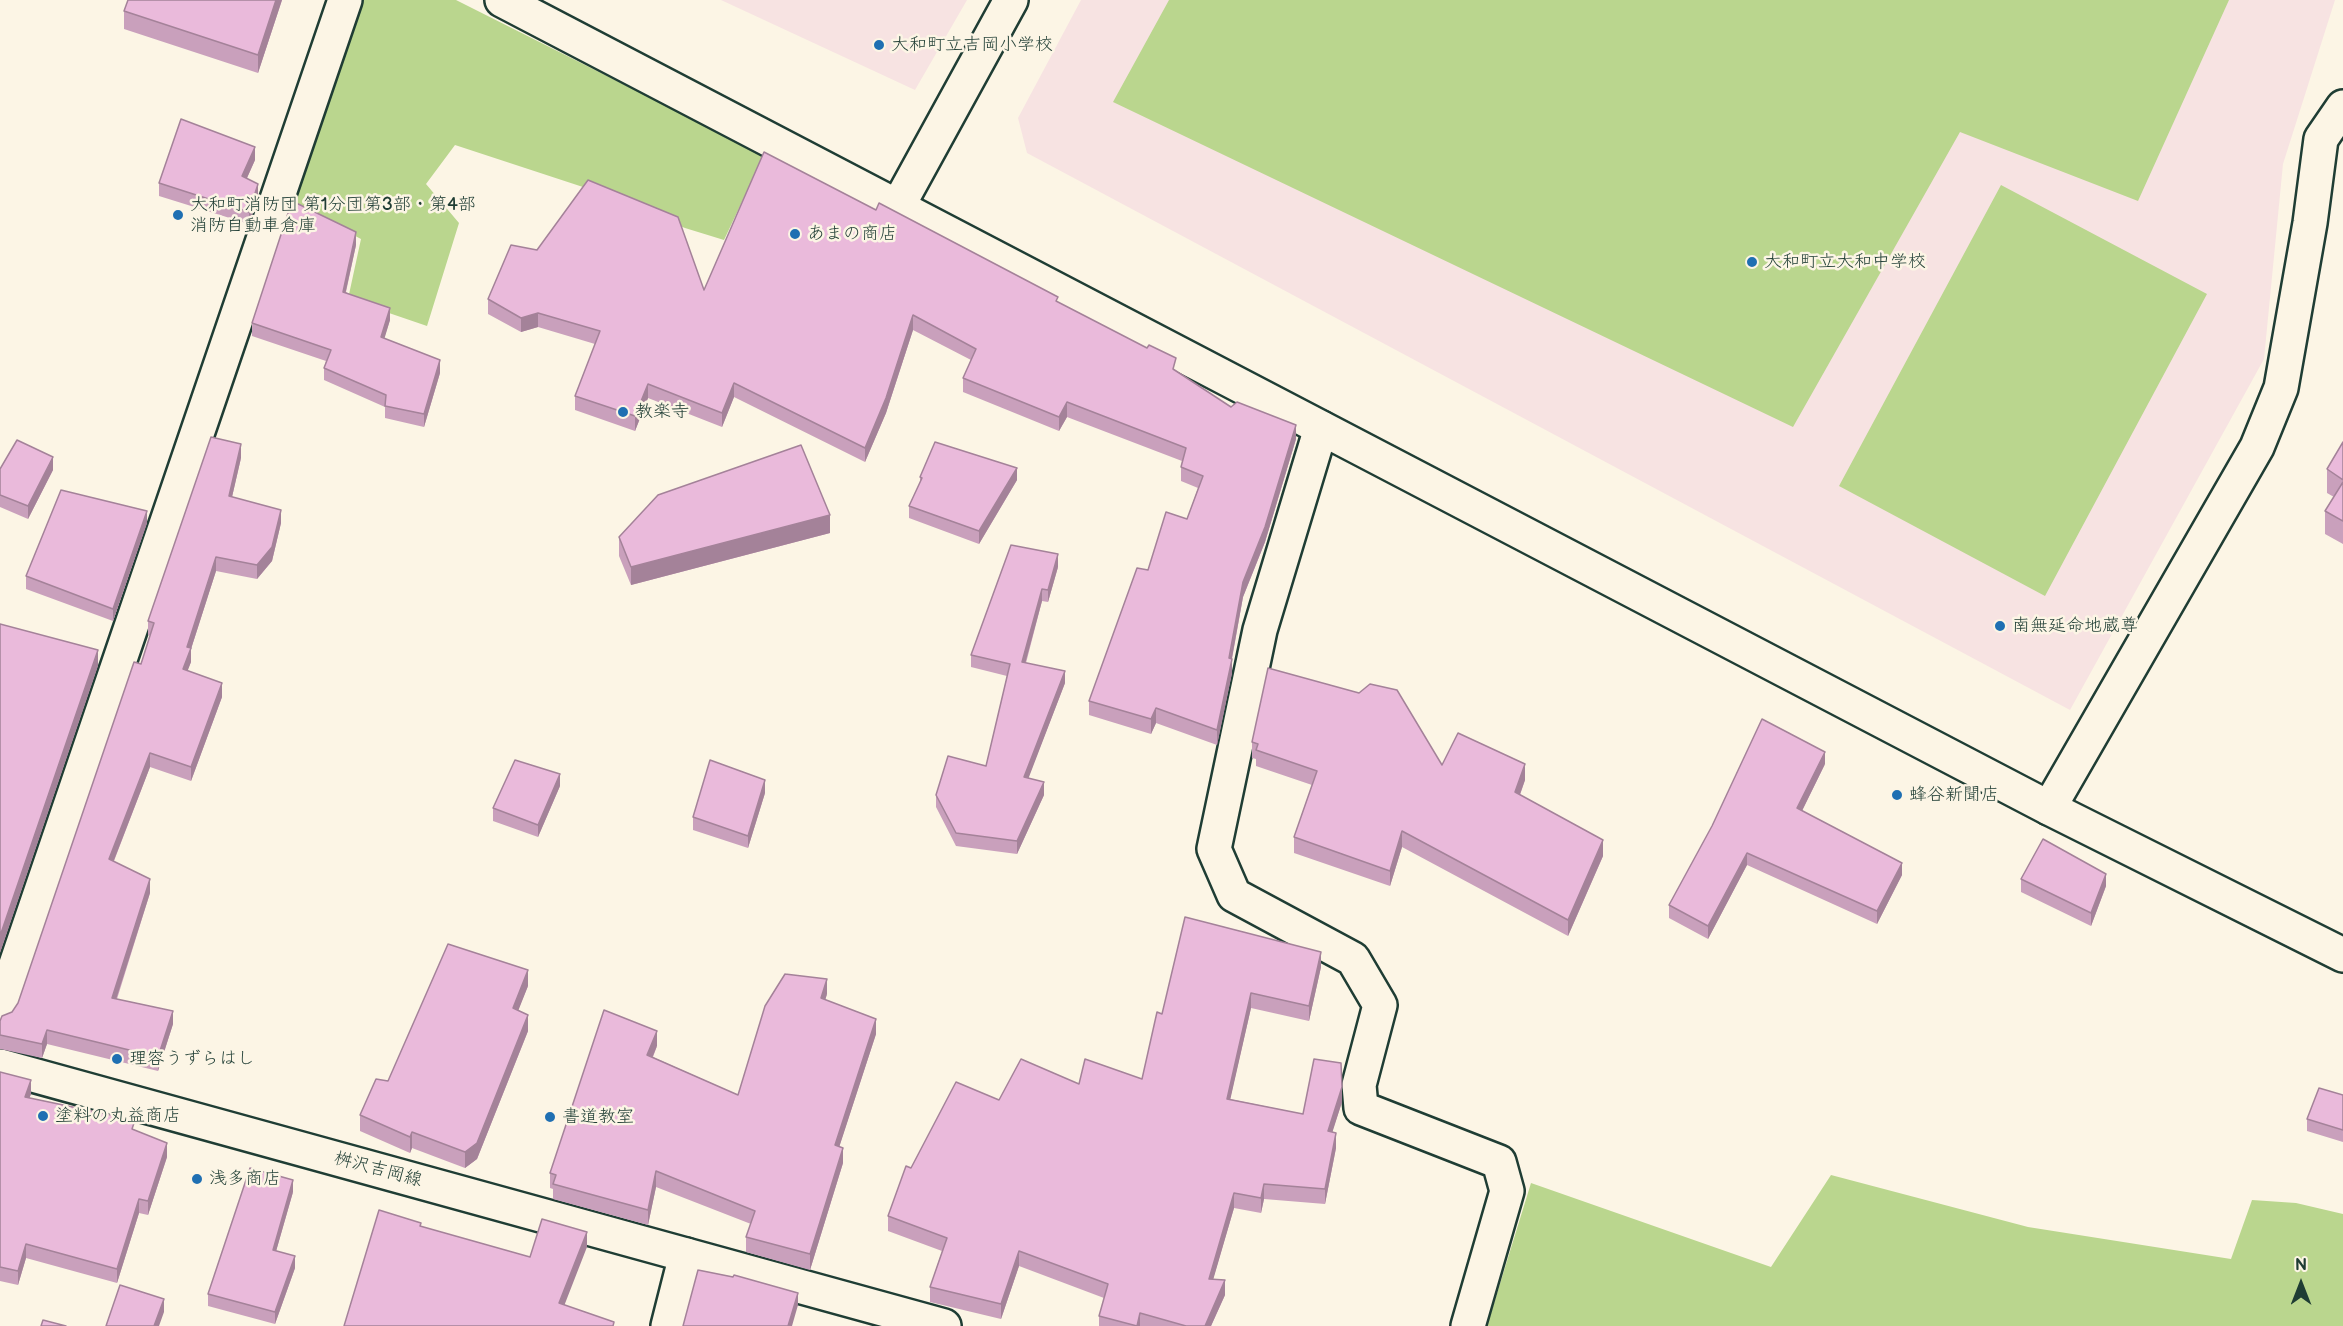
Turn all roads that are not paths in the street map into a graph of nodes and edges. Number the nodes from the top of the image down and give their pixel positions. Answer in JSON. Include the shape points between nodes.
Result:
{"nodes":[{"id":1,"x":345,"y":0,"type":"edge"},
{"id":2,"x":502,"y":0,"type":"edge"},
{"id":3,"x":1011,"y":0,"type":"edge"},
{"id":4,"x":2343,"y":106,"type":"edge"},
{"id":5,"x":898,"y":207,"type":"junction"},
{"id":6,"x":1321,"y":428,"type":"junction"},
{"id":7,"x":2049,"y":808,"type":"junction"},
{"id":8,"x":2343,"y":955,"type":"edge"},
{"id":9,"x":0,"y":1011,"type":"edge"},
{"id":10,"x":0,"y":1066,"type":"edge"},
{"id":11,"x":686,"y":1255,"type":"junction"},
{"id":12,"x":668,"y":1326,"type":"edge"},
{"id":13,"x":944,"y":1326,"type":"edge"},
{"id":14,"x":1468,"y":1326,"type":"edge"}],
"edges":[{"from":1,"to":9,"type":"street"},
{"from":2,"to":5,"type":"street"},
{"from":3,"to":5,"type":"street"},
{"from":4,"to":7,"type":"street","via":[[2321,139],[2281,388],[2257,447]]},
{"from":5,"to":6,"type":"street"},
{"from":6,"to":7,"type":"street"},
{"from":6,"to":14,"type":"street","via":[[1260,630],[1214,849],[1234,895],[1353,959],[1380,1005],[1359,1085],[1361,1108],[1499,1162],[1507,1191]]},
{"from":7,"to":8,"type":"street"},
{"from":10,"to":11,"type":"street","name":"桝沢吉岡線"},
{"from":11,"to":12,"type":"street"},
{"from":11,"to":13,"type":"street","name":"桝沢吉岡線"}]}
